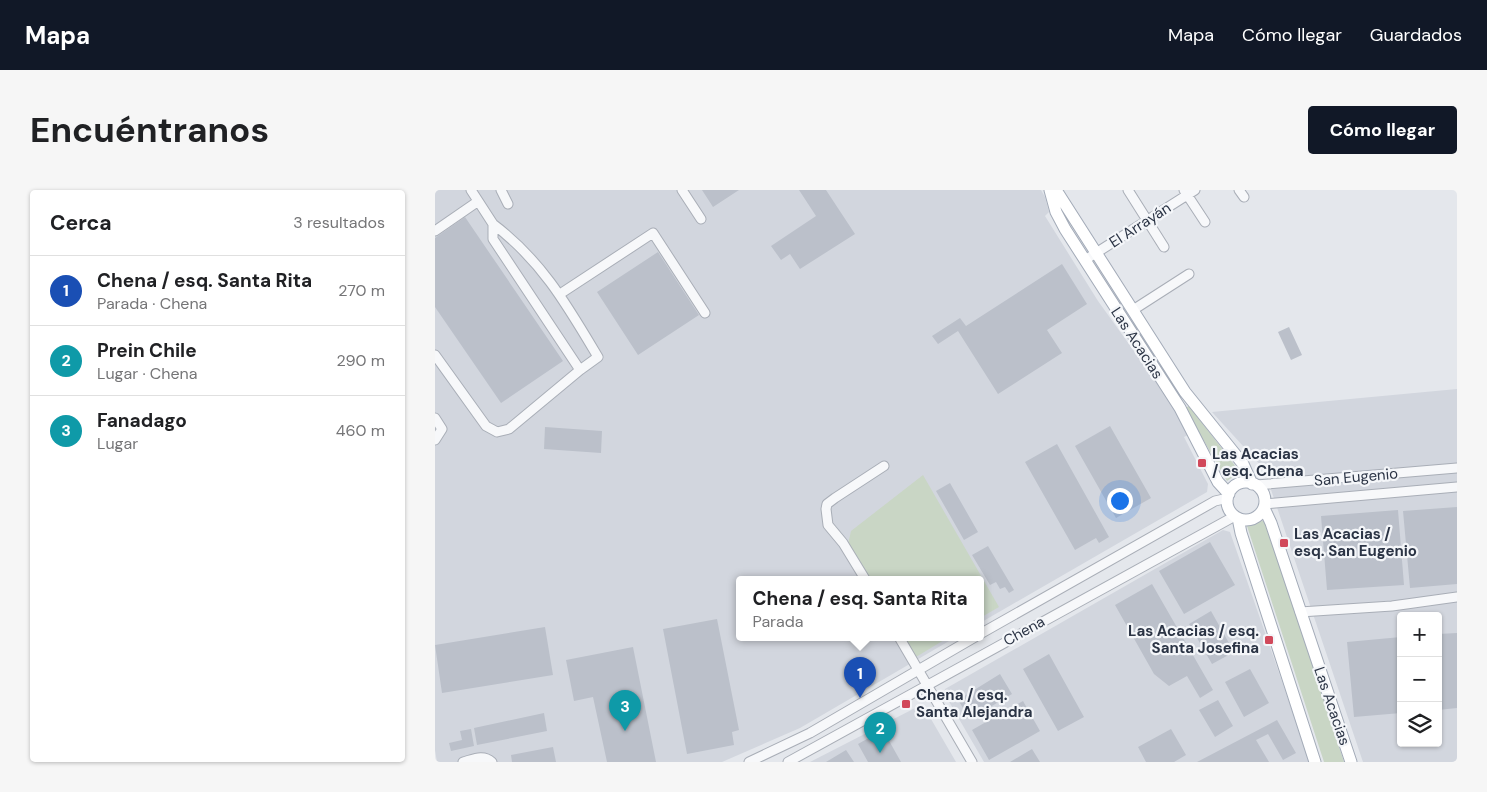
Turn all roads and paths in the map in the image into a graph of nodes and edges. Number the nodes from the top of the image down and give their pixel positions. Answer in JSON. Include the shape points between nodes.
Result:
{"nodes":[{"id":1,"x":471,"y":190,"type":"edge"},
{"id":2,"x":501,"y":190,"type":"edge"},
{"id":3,"x":682,"y":190,"type":"edge"},
{"id":4,"x":1050,"y":190,"type":"edge"},
{"id":5,"x":1056,"y":190,"type":"edge"},
{"id":6,"x":1128,"y":190,"type":"edge"},
{"id":7,"x":1189,"y":192,"type":"edge"},
{"id":8,"x":477,"y":202,"type":"junction"},
{"id":9,"x":508,"y":204,"type":"dead end"},
{"id":10,"x":701,"y":219,"type":"dead end"},
{"id":11,"x":1147,"y":220,"type":"junction"},
{"id":12,"x":1205,"y":222,"type":"dead end"},
{"id":13,"x":493,"y":224,"type":"junction"},
{"id":14,"x":435,"y":231,"type":"edge"},
{"id":15,"x":1164,"y":247,"type":"dead end"},
{"id":16,"x":1097,"y":252,"type":"junction"},
{"id":17,"x":1085,"y":260,"type":"junction"},
{"id":18,"x":1189,"y":274,"type":"dead end"},
{"id":19,"x":561,"y":294,"type":"junction"},
{"id":20,"x":1133,"y":310,"type":"junction"},
{"id":21,"x":705,"y":313,"type":"dead end"},
{"id":22,"x":435,"y":355,"type":"edge"},
{"id":23,"x":580,"y":370,"type":"junction"},
{"id":24,"x":435,"y":418,"type":"edge"},
{"id":25,"x":435,"y":440,"type":"edge"},
{"id":26,"x":884,"y":466,"type":"dead end"},
{"id":27,"x":1457,"y":468,"type":"edge"},
{"id":28,"x":1254,"y":484,"type":"junction"},
{"id":29,"x":1457,"y":487,"type":"edge"},
{"id":30,"x":1229,"y":496,"type":"junction"},
{"id":31,"x":1264,"y":506,"type":"junction"},
{"id":32,"x":1237,"y":517,"type":"junction"},
{"id":33,"x":863,"y":576,"type":"edge"},
{"id":34,"x":1457,"y":597,"type":"edge"},
{"id":35,"x":1300,"y":612,"type":"junction"},
{"id":36,"x":984,"y":632,"type":"edge"},
{"id":37,"x":901,"y":641,"type":"edge"},
{"id":38,"x":968,"y":641,"type":"edge"},
{"id":39,"x":918,"y":669,"type":"junction"},
{"id":40,"x":928,"y":685,"type":"junction"},
{"id":41,"x":768,"y":758,"type":"edge"},
{"id":42,"x":463,"y":762,"type":"edge"},
{"id":43,"x":492,"y":762,"type":"edge"},
{"id":44,"x":749,"y":762,"type":"edge"},
{"id":45,"x":788,"y":762,"type":"edge"},
{"id":46,"x":972,"y":762,"type":"edge"},
{"id":47,"x":1315,"y":762,"type":"edge"},
{"id":48,"x":1351,"y":762,"type":"edge"}],
"edges":[{"from":1,"to":8,"type":"street"},
{"from":2,"to":9,"type":"street"},
{"from":3,"to":10,"type":"street"},
{"from":4,"to":17,"type":"main road","name":"Las Acacias","via":[[1060,221]]},
{"from":5,"to":16,"type":"main road","name":"Las Acacias"},
{"from":6,"to":11,"type":"street"},
{"from":7,"to":11,"type":"street","name":"El Arrayán"},
{"from":7,"to":12,"type":"street"},
{"from":8,"to":13,"type":"street"},
{"from":8,"to":14,"type":"street"},
{"from":11,"to":15,"type":"street"},
{"from":11,"to":16,"type":"street","name":"El Arrayán"},
{"from":13,"to":19,"type":"street","via":[[533,258]]},
{"from":13,"to":23,"type":"street","via":[[493,239]]},
{"from":16,"to":17,"type":"street","name":"El Arrayán"},
{"from":16,"to":20,"type":"main road","name":"Las Acacias"},
{"from":17,"to":30,"type":"main road","name":"Las Acacias","via":[[1180,408],[1216,478]]},
{"from":18,"to":20,"type":"street"},
{"from":19,"to":21,"type":"street","via":[[653,233]]},
{"from":19,"to":23,"type":"street","via":[[598,357]]},
{"from":20,"to":28,"type":"main road","name":"Las Acacias","via":[[1195,406],[1243,464]]},
{"from":22,"to":23,"type":"street","via":[[486,426],[497,432],[509,429]]},
{"from":24,"to":25,"type":"street","via":[[442,429]]},
{"from":26,"to":33,"type":"street","via":[[835,498],[825,509],[828,525]]},
{"from":27,"to":28,"type":"street","name":"San Eugenio"},
{"from":28,"to":30,"type":"main road","via":[[1239,484]]},
{"from":28,"to":31,"type":"main road","via":[[1263,493]]},
{"from":29,"to":31,"type":"street","name":"San Eugenio"},
{"from":30,"to":32,"type":"main road","via":[[1230,509]]},
{"from":30,"to":36,"type":"street","name":"Chena"},
{"from":31,"to":32,"type":"main road","via":[[1255,518]]},
{"from":31,"to":35,"type":"main road","name":"Las Acacias"},
{"from":32,"to":40,"type":"street","name":"Chena"},
{"from":32,"to":47,"type":"main road"},
{"from":34,"to":35,"type":"street","via":[[1392,606]]},
{"from":35,"to":48,"type":"main road","name":"Las Acacias"},
{"from":37,"to":39,"type":"street"},
{"from":38,"to":39,"type":"street"},
{"from":39,"to":40,"type":"street"},
{"from":39,"to":41,"type":"street"},
{"from":40,"to":45,"type":"street","name":"Chena"},
{"from":40,"to":46,"type":"street"},
{"from":41,"to":44,"type":"street"},
{"from":42,"to":43,"type":"street","via":[[481,757]]}]}
